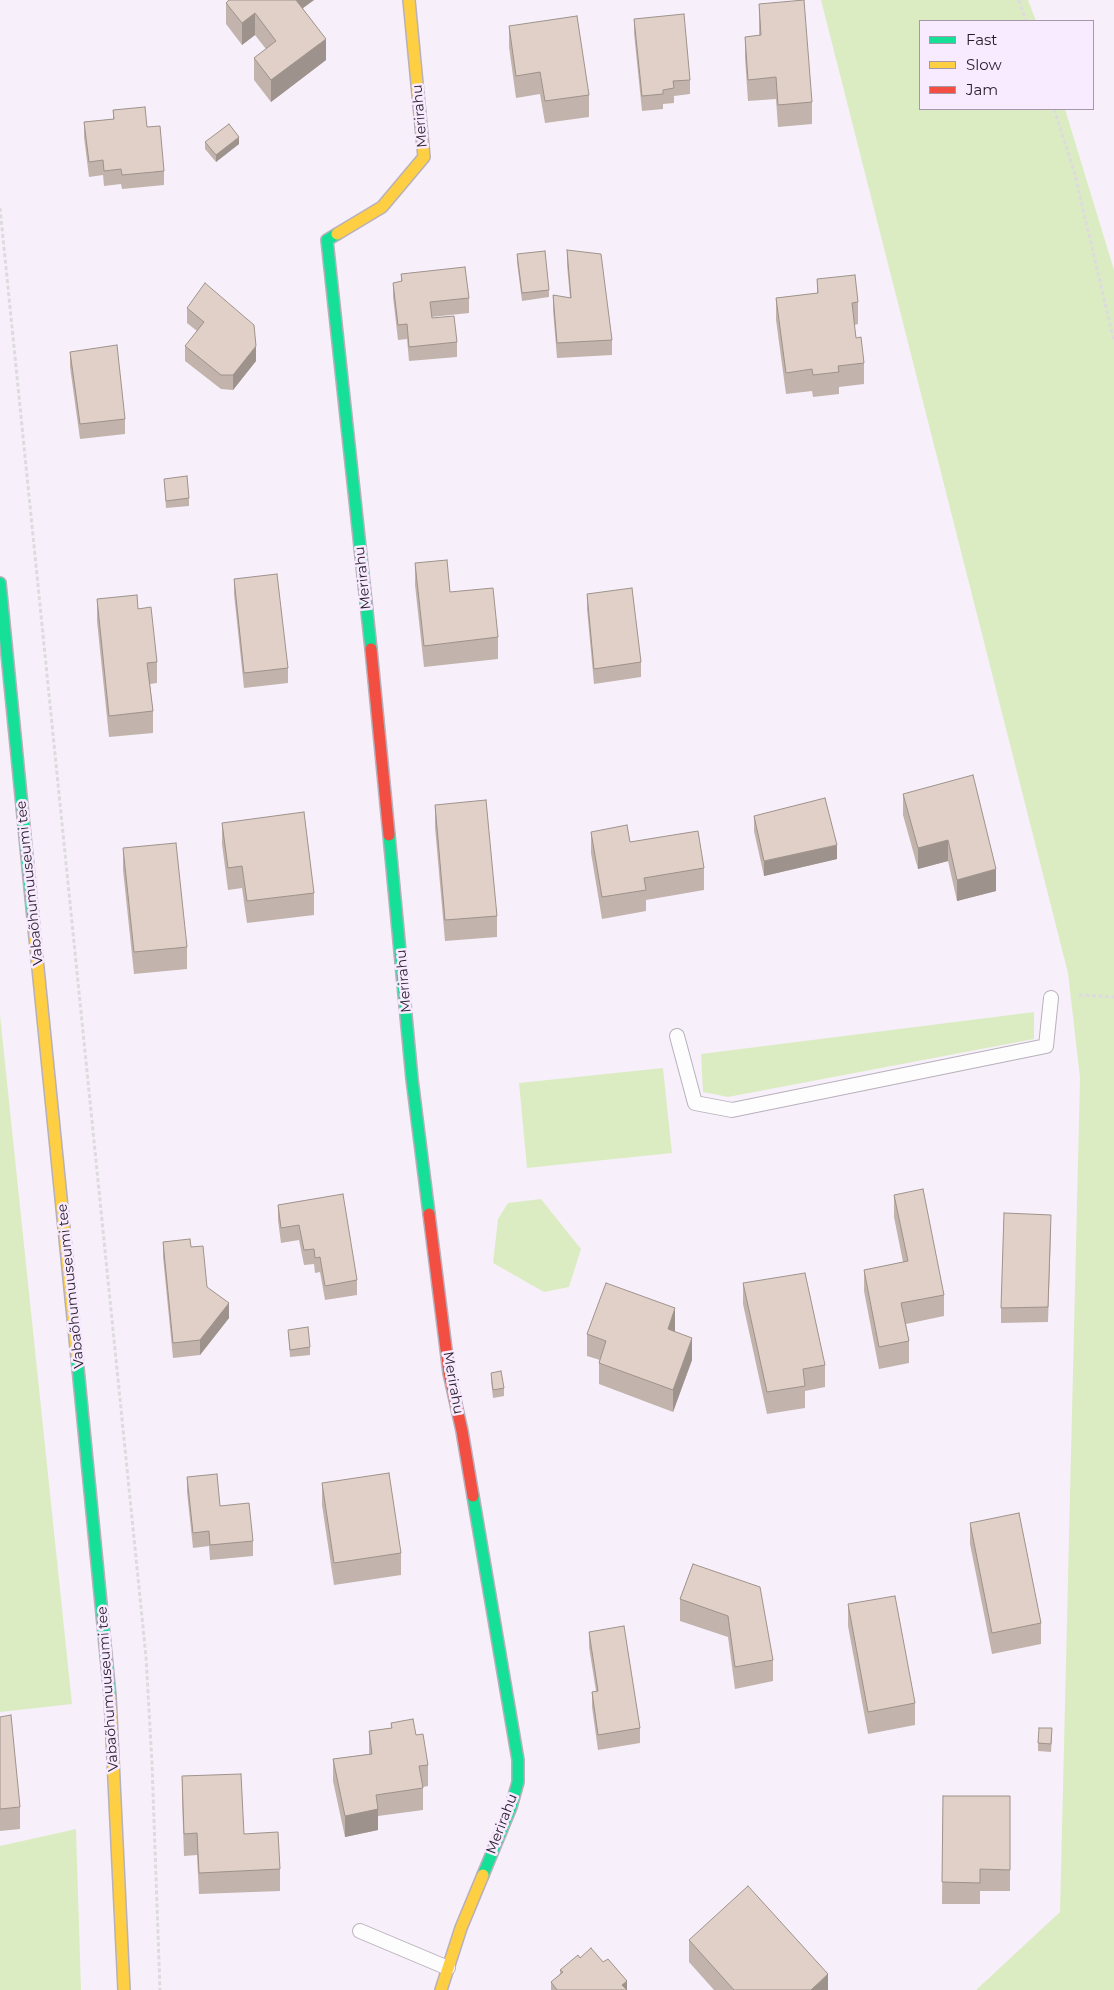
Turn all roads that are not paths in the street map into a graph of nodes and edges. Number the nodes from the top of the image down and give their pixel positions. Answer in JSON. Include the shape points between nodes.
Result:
{"nodes":[{"id":1,"x":409,"y":0,"type":"edge"},
{"id":2,"x":0,"y":583,"type":"edge"},
{"id":3,"x":1051,"y":998,"type":"dead end"},
{"id":4,"x":677,"y":1036,"type":"dead end"},
{"id":5,"x":360,"y":1931,"type":"dead end"},
{"id":6,"x":448,"y":1968,"type":"junction"},
{"id":7,"x":124,"y":1990,"type":"edge"},
{"id":8,"x":441,"y":1990,"type":"edge"}],
"edges":[{"from":1,"to":6,"type":"street","name":"Merirahu","via":[[424,157],[382,207],[327,240],[381,743],[413,1089],[449,1373],[462,1431],[518,1760],[518,1782],[511,1807]]},
{"from":2,"to":7,"type":"street","name":"Vabaõhumuuseumi tee","via":[[110,1694]]},
{"from":3,"to":4,"type":"lane","via":[[1046,1046],[732,1110],[695,1103]]},
{"from":5,"to":6,"type":"lane"},
{"from":6,"to":8,"type":"street","name":"Merirahu"}]}
